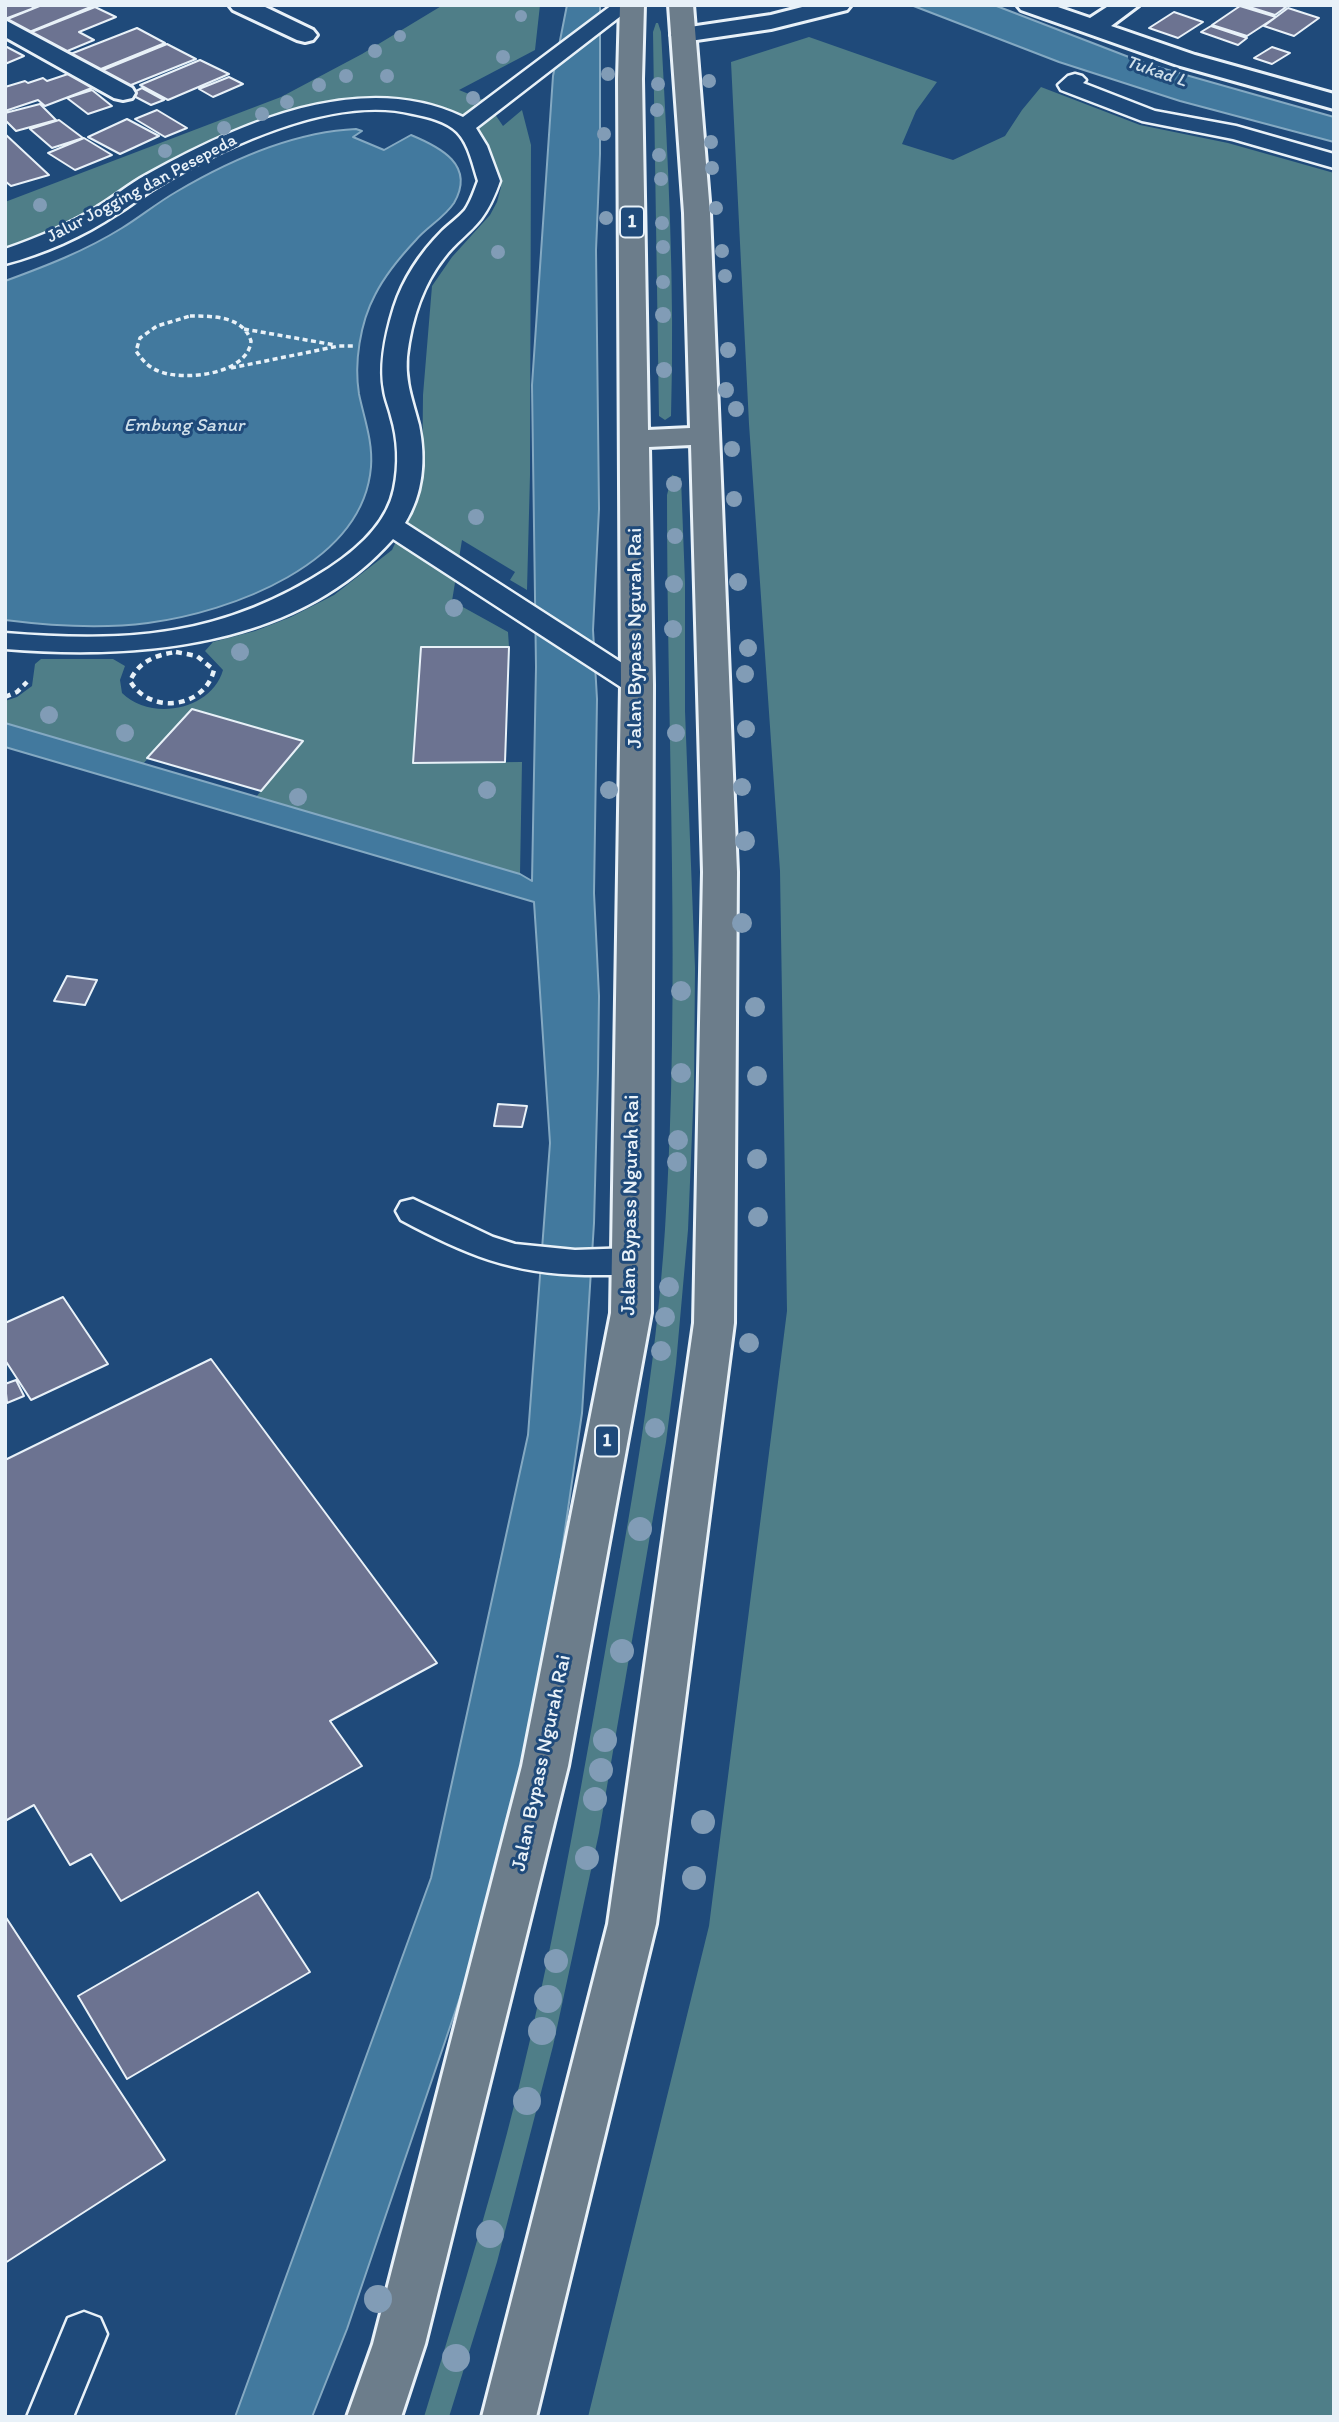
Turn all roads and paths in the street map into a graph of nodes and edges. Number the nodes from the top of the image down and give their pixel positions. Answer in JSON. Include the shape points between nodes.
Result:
{"nodes":[{"id":1,"x":241,"y":5,"type":"edge"},
{"id":2,"x":681,"y":5,"type":"edge"},
{"id":3,"x":839,"y":5,"type":"edge"},
{"id":4,"x":1030,"y":5,"type":"edge"},
{"id":5,"x":1127,"y":5,"type":"edge"},
{"id":6,"x":623,"y":8,"type":"edge"},
{"id":7,"x":5,"y":27,"type":"edge"},
{"id":8,"x":1093,"y":27,"type":"junction"},
{"id":9,"x":305,"y":35,"type":"dead end"},
{"id":10,"x":682,"y":35,"type":"junction"},
{"id":11,"x":1074,"y":80,"type":"dead end"},
{"id":12,"x":123,"y":93,"type":"dead end"},
{"id":13,"x":1334,"y":102,"type":"edge"},
{"id":14,"x":464,"y":127,"type":"junction"},
{"id":15,"x":1334,"y":160,"type":"edge"},
{"id":16,"x":5,"y":257,"type":"edge"},
{"id":17,"x":243,"y":329,"type":"junction"},
{"id":18,"x":338,"y":346,"type":"junction"},
{"id":19,"x":361,"y":346,"type":"dead end"},
{"id":20,"x":228,"y":369,"type":"junction"},
{"id":21,"x":706,"y":436,"type":"junction"},
{"id":22,"x":635,"y":439,"type":"junction"},
{"id":23,"x":389,"y":526,"type":"junction"},
{"id":24,"x":5,"y":641,"type":"edge"},
{"id":25,"x":638,"y":685,"type":"junction"},
{"id":26,"x":413,"y":1211,"type":"dead end"},
{"id":27,"x":615,"y":1262,"type":"junction"},
{"id":28,"x":84,"y":2334,"type":"dead end"},
{"id":29,"x":50,"y":2417,"type":"edge"},
{"id":30,"x":374,"y":2417,"type":"edge"},
{"id":31,"x":509,"y":2417,"type":"edge"}],
"edges":[{"from":1,"to":9,"type":"street"},
{"from":2,"to":10,"type":"highway"},
{"from":3,"to":10,"type":"street","via":[[771,22]]},
{"from":4,"to":8,"type":"street"},
{"from":5,"to":8,"type":"street"},
{"from":6,"to":14,"type":"lane"},
{"from":6,"to":22,"type":"highway","name":"Jalan Bypass Ngurah Rai","number":"1"},
{"from":7,"to":12,"type":"street"},
{"from":8,"to":13,"type":"street","via":[[1186,60]]},
{"from":10,"to":21,"type":"highway"},
{"from":11,"to":15,"type":"lane","via":[[1069,85],[1150,116]]},
{"from":14,"to":16,"type":"lane","name":"Jalur Jogging dan Pesepeda","via":[[422,108],[393,104],[318,112],[260,129],[201,155],[105,212]]},
{"from":14,"to":23,"type":"lane","via":[[489,181],[477,210],[423,270],[407,304],[396,348],[395,390],[411,458],[406,493]]},
{"from":17,"to":18,"type":"path"},
{"from":17,"to":20,"type":"path","via":[[251,341],[249,351]]},
{"from":17,"to":20,"type":"path","via":[[225,319],[190,316],[157,325],[137,343],[135,353],[141,363],[161,373],[190,377]]},
{"from":18,"to":19,"type":"path"},
{"from":18,"to":20,"type":"path"},
{"from":21,"to":22,"type":"highway"},
{"from":21,"to":31,"type":"highway","via":[[720,872],[713,1323],[632,1924]]},
{"from":22,"to":25,"type":"highway","name":"Jalan Bypass Ngurah Rai","number":"1"},
{"from":23,"to":24,"type":"lane","via":[[370,550],[316,591],[251,621],[150,644],[61,647]]},
{"from":23,"to":25,"type":"lane"},
{"from":25,"to":27,"type":"highway","name":"Jalan Bypass Ngurah Rai","number":"1"},
{"from":26,"to":27,"type":"lane","via":[[483,1247],[534,1259]]},
{"from":27,"to":30,"type":"highway","name":"Jalan Bypass Ngurah Rai","number":"1","via":[[631,1313],[545,1766],[399,2344]]},
{"from":28,"to":29,"type":"lane"}]}
